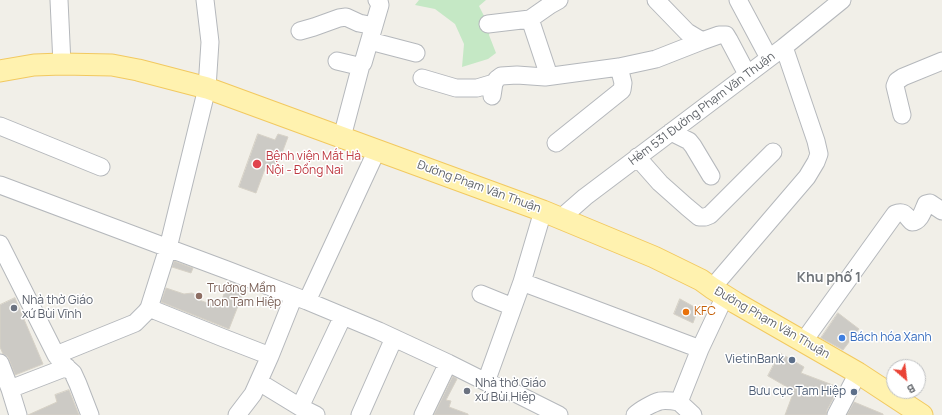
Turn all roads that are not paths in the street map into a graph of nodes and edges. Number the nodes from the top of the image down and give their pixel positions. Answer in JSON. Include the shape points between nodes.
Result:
{"nodes":[{"id":1,"x":59,"y":0,"type":"edge"},
{"id":2,"x":205,"y":0,"type":"edge"},
{"id":3,"x":377,"y":0,"type":"edge"},
{"id":4,"x":559,"y":0,"type":"edge"},
{"id":5,"x":656,"y":0,"type":"edge"},
{"id":6,"x":738,"y":0,"type":"edge"},
{"id":7,"x":835,"y":2,"type":"edge"},
{"id":8,"x":530,"y":19,"type":"junction"},
{"id":9,"x":488,"y":24,"type":"dead end"},
{"id":10,"x":300,"y":31,"type":"dead end"},
{"id":11,"x":372,"y":33,"type":"junction"},
{"id":12,"x":702,"y":41,"type":"junction"},
{"id":13,"x":784,"y":47,"type":"junction"},
{"id":14,"x":416,"y":54,"type":"dead end"},
{"id":15,"x":768,"y":58,"type":"junction"},
{"id":16,"x":336,"y":61,"type":"dead end"},
{"id":17,"x":942,"y":61,"type":"edge"},
{"id":18,"x":62,"y":64,"type":"junction"},
{"id":19,"x":361,"y":65,"type":"junction"},
{"id":20,"x":618,"y":67,"type":"junction"},
{"id":21,"x":0,"y":71,"type":"edge"},
{"id":22,"x":747,"y":74,"type":"junction"},
{"id":23,"x":549,"y":76,"type":"junction"},
{"id":24,"x":422,"y":78,"type":"dead end"},
{"id":25,"x":207,"y":88,"type":"junction"},
{"id":26,"x":902,"y":115,"type":"dead end"},
{"id":27,"x":0,"y":126,"type":"edge"},
{"id":28,"x":671,"y":132,"type":"junction"},
{"id":29,"x":342,"y":137,"type":"junction"},
{"id":30,"x":556,"y":143,"type":"dead end"},
{"id":31,"x":377,"y":150,"type":"junction"},
{"id":32,"x":772,"y":152,"type":"dead end"},
{"id":33,"x":637,"y":157,"type":"junction"},
{"id":34,"x":101,"y":167,"type":"dead end"},
{"id":35,"x":711,"y":176,"type":"dead end"},
{"id":36,"x":0,"y":185,"type":"edge"},
{"id":37,"x":942,"y":210,"type":"edge"},
{"id":38,"x":552,"y":215,"type":"junction"},
{"id":39,"x":168,"y":248,"type":"junction"},
{"id":40,"x":2,"y":251,"type":"edge"},
{"id":41,"x":522,"y":282,"type":"junction"},
{"id":42,"x":719,"y":292,"type":"junction"},
{"id":43,"x":481,"y":294,"type":"dead end"},
{"id":44,"x":301,"y":298,"type":"junction"},
{"id":45,"x":513,"y":307,"type":"junction"},
{"id":46,"x":149,"y":308,"type":"junction"},
{"id":47,"x":343,"y":316,"type":"junction"},
{"id":48,"x":394,"y":338,"type":"junction"},
{"id":49,"x":803,"y":342,"type":"junction"},
{"id":50,"x":700,"y":349,"type":"junction"},
{"id":51,"x":270,"y":356,"type":"junction"},
{"id":52,"x":62,"y":361,"type":"junction"},
{"id":53,"x":0,"y":363,"type":"edge"},
{"id":54,"x":448,"y":363,"type":"junction"},
{"id":55,"x":858,"y":373,"type":"junction"},
{"id":56,"x":259,"y":382,"type":"junction"},
{"id":57,"x":486,"y":382,"type":"junction"},
{"id":58,"x":10,"y":389,"type":"junction"},
{"id":59,"x":679,"y":402,"type":"junction"},
{"id":60,"x":300,"y":407,"type":"junction"},
{"id":61,"x":18,"y":415,"type":"edge"},
{"id":62,"x":90,"y":415,"type":"edge"},
{"id":63,"x":237,"y":415,"type":"edge"},
{"id":64,"x":316,"y":415,"type":"edge"},
{"id":65,"x":360,"y":415,"type":"edge"},
{"id":66,"x":423,"y":415,"type":"edge"},
{"id":67,"x":559,"y":415,"type":"edge"},
{"id":68,"x":635,"y":415,"type":"edge"},
{"id":69,"x":693,"y":415,"type":"edge"},
{"id":70,"x":836,"y":415,"type":"edge"},
{"id":71,"x":922,"y":415,"type":"edge"}],
"edges":[{"from":1,"to":18,"type":"street"},
{"from":2,"to":25,"type":"street","via":[[210,42]]},
{"from":3,"to":11,"type":"street","via":[[380,5]]},
{"from":4,"to":8,"type":"street"},
{"from":5,"to":12,"type":"street","via":[[687,32]]},
{"from":6,"to":15,"type":"street"},
{"from":7,"to":13,"type":"street","name":"Hẻm 531 Đường Phạm Văn Thuận"},
{"from":8,"to":9,"type":"street"},
{"from":8,"to":23,"type":"street"},
{"from":10,"to":11,"type":"street","via":[[346,17]]},
{"from":11,"to":14,"type":"street"},
{"from":11,"to":19,"type":"street"},
{"from":12,"to":20,"type":"street","via":[[656,59]]},
{"from":12,"to":22,"type":"street","via":[[726,35]]},
{"from":13,"to":15,"type":"street","name":"Hẻm 531 Đường Phạm Văn Thuận"},
{"from":13,"to":42,"type":"street","via":[[819,154],[807,177]]},
{"from":15,"to":22,"type":"street","name":"Hẻm 531 Đường Phạm Văn Thuận"},
{"from":16,"to":19,"type":"street"},
{"from":17,"to":26,"type":"street","via":[[897,80],[895,86]]},
{"from":18,"to":21,"type":"main road","name":"Đường Phạm Văn Thuận","via":[[34,65]]},
{"from":18,"to":25,"type":"main road","name":"Đường Phạm Văn Thuận","via":[[138,70]]},
{"from":19,"to":29,"type":"street"},
{"from":20,"to":23,"type":"street"},
{"from":20,"to":30,"type":"street","via":[[623,83],[622,90]]},
{"from":22,"to":28,"type":"street","name":"Hẻm 531 Đường Phạm Văn Thuận"},
{"from":23,"to":24,"type":"street","via":[[501,76],[496,79],[493,90],[456,88]]},
{"from":25,"to":29,"type":"main road","name":"Đường Phạm Văn Thuận"},
{"from":25,"to":39,"type":"street"},
{"from":27,"to":34,"type":"street"},
{"from":28,"to":33,"type":"street","name":"Hẻm 531 Đường Phạm Văn Thuận"},
{"from":28,"to":35,"type":"street","via":[[689,141]]},
{"from":29,"to":31,"type":"main road","name":"Đường Phạm Văn Thuận"},
{"from":31,"to":38,"type":"main road","name":"Đường Phạm Văn Thuận"},
{"from":31,"to":44,"type":"street"},
{"from":32,"to":33,"type":"street","via":[[710,215],[704,217],[699,217],[660,183]]},
{"from":33,"to":38,"type":"street","name":"Hẻm 531 Đường Phạm Văn Thuận","via":[[586,197]]},
{"from":36,"to":39,"type":"street"},
{"from":37,"to":49,"type":"street","via":[[933,204],[926,204],[915,222],[903,213],[895,214]]},
{"from":38,"to":41,"type":"street"},
{"from":38,"to":42,"type":"main road","name":"Đường Phạm Văn Thuận","via":[[654,257],[701,280]]},
{"from":39,"to":44,"type":"street"},
{"from":39,"to":46,"type":"street"},
{"from":40,"to":52,"type":"street"},
{"from":41,"to":45,"type":"street"},
{"from":41,"to":50,"type":"street"},
{"from":42,"to":49,"type":"main road","name":"Đường Phạm Văn Thuận"},
{"from":42,"to":50,"type":"street"},
{"from":43,"to":45,"type":"street"},
{"from":44,"to":47,"type":"street"},
{"from":44,"to":51,"type":"street"},
{"from":45,"to":57,"type":"street"},
{"from":46,"to":51,"type":"street"},
{"from":46,"to":52,"type":"street","via":[[135,322]]},
{"from":47,"to":48,"type":"street"},
{"from":47,"to":60,"type":"street"},
{"from":48,"to":54,"type":"street"},
{"from":48,"to":65,"type":"street"},
{"from":49,"to":55,"type":"main road","name":"Đường Phạm Văn Thuận"},
{"from":50,"to":59,"type":"street"},
{"from":51,"to":56,"type":"street"},
{"from":52,"to":58,"type":"street"},
{"from":52,"to":62,"type":"street","via":[[73,373]]},
{"from":53,"to":58,"type":"street"},
{"from":54,"to":57,"type":"street"},
{"from":54,"to":66,"type":"street"},
{"from":55,"to":70,"type":"street"},
{"from":55,"to":71,"type":"main road","name":"Đường Phạm Văn Thuận"},
{"from":56,"to":60,"type":"street"},
{"from":56,"to":63,"type":"street"},
{"from":57,"to":67,"type":"street"},
{"from":58,"to":61,"type":"street"},
{"from":59,"to":68,"type":"street","via":[[660,401]]},
{"from":59,"to":69,"type":"street"},
{"from":60,"to":64,"type":"street"}]}
